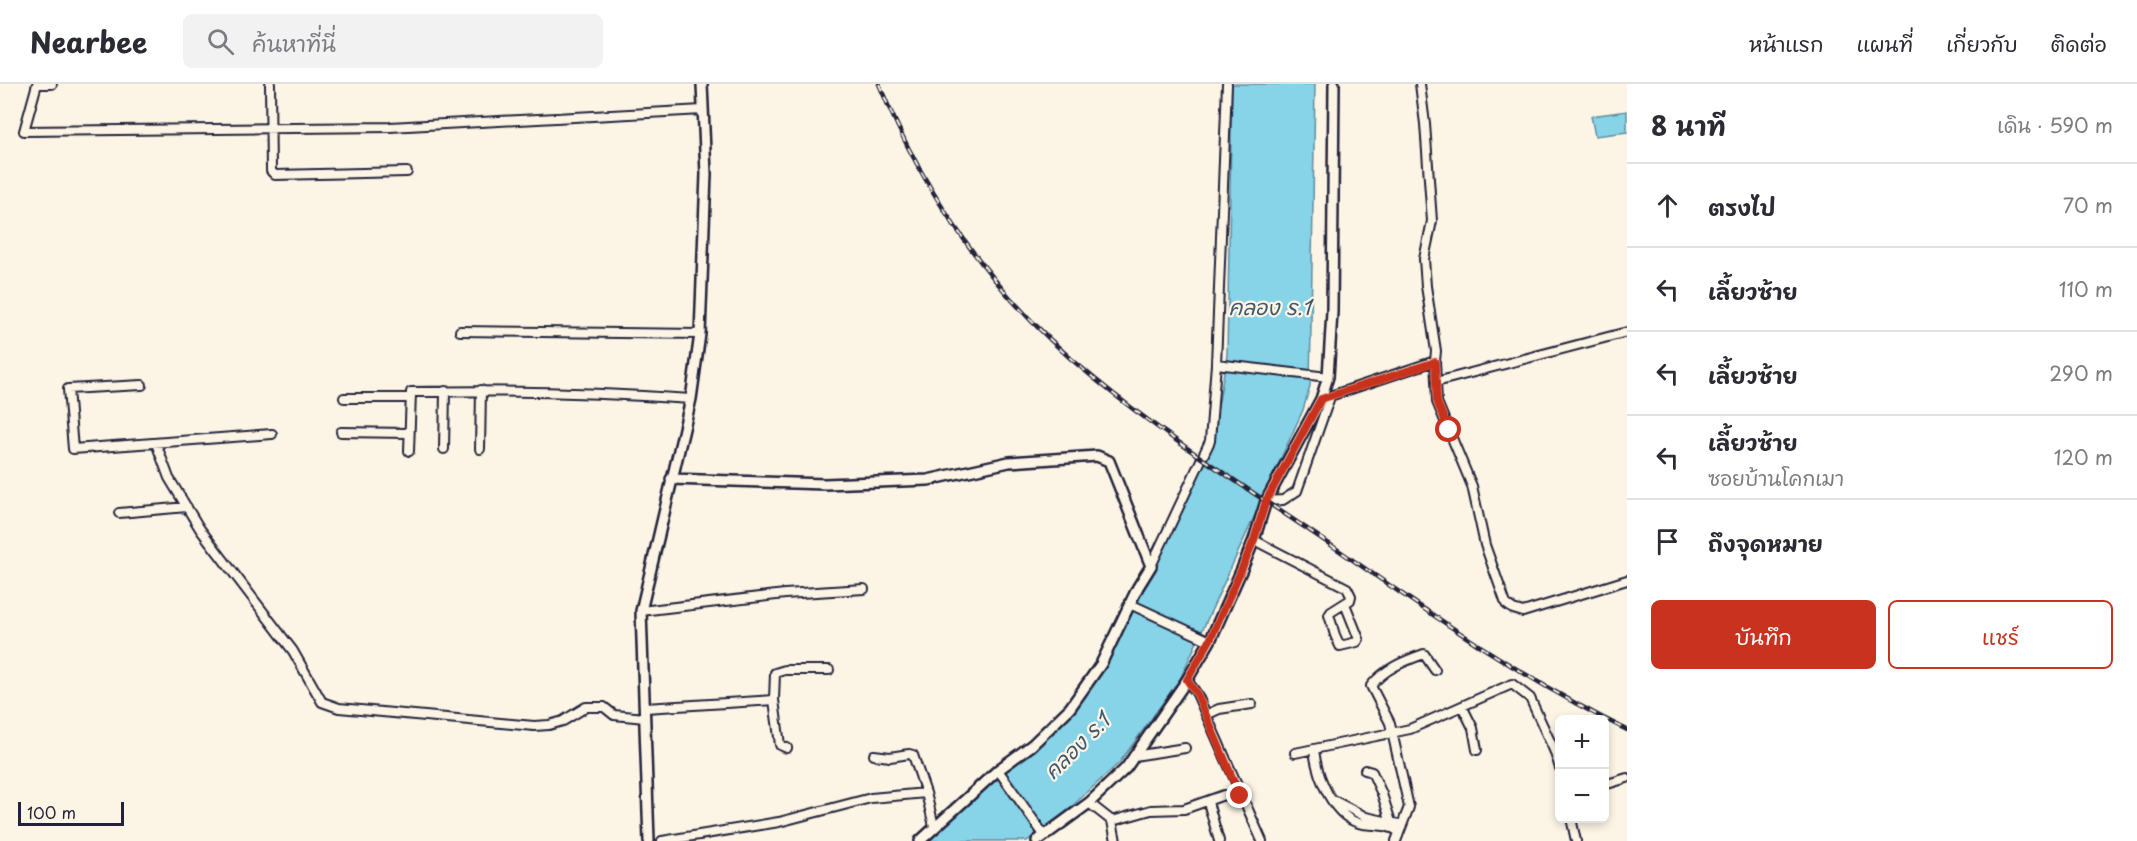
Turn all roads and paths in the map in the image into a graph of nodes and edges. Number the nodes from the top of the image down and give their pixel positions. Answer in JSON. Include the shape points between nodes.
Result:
{"nodes":[{"id":1,"x":37,"y":84,"type":"edge"},
{"id":2,"x":52,"y":84,"type":"edge"},
{"id":3,"x":270,"y":84,"type":"edge"},
{"id":4,"x":702,"y":84,"type":"edge"},
{"id":5,"x":1227,"y":84,"type":"edge"},
{"id":6,"x":1335,"y":84,"type":"edge"},
{"id":7,"x":1420,"y":84,"type":"edge"},
{"id":8,"x":703,"y":110,"type":"junction"},
{"id":9,"x":271,"y":129,"type":"junction"},
{"id":10,"x":407,"y":172,"type":"dead end"},
{"id":11,"x":460,"y":331,"type":"dead end"},
{"id":12,"x":1627,"y":332,"type":"edge"},
{"id":13,"x":700,"y":334,"type":"junction"},
{"id":14,"x":1435,"y":362,"type":"junction"},
{"id":15,"x":1216,"y":364,"type":"junction"},
{"id":16,"x":1328,"y":377,"type":"junction"},
{"id":17,"x":1436,"y":382,"type":"junction"},
{"id":18,"x":142,"y":385,"type":"dead end"},
{"id":19,"x":481,"y":390,"type":"junction"},
{"id":20,"x":445,"y":391,"type":"junction"},
{"id":21,"x":344,"y":398,"type":"dead end"},
{"id":22,"x":411,"y":398,"type":"junction"},
{"id":23,"x":1325,"y":398,"type":"junction"},
{"id":24,"x":691,"y":399,"type":"junction"},
{"id":25,"x":341,"y":432,"type":"dead end"},
{"id":26,"x":272,"y":434,"type":"dead end"},
{"id":27,"x":408,"y":434,"type":"junction"},
{"id":28,"x":156,"y":443,"type":"junction"},
{"id":29,"x":444,"y":449,"type":"dead end"},
{"id":30,"x":480,"y":449,"type":"dead end"},
{"id":31,"x":409,"y":451,"type":"dead end"},
{"id":32,"x":671,"y":479,"type":"junction"},
{"id":33,"x":1266,"y":501,"type":"junction"},
{"id":34,"x":187,"y":507,"type":"junction"},
{"id":35,"x":119,"y":513,"type":"dead end"},
{"id":36,"x":1254,"y":540,"type":"junction"},
{"id":37,"x":1151,"y":566,"type":"junction"},
{"id":38,"x":1627,"y":580,"type":"edge"},
{"id":39,"x":864,"y":589,"type":"dead end"},
{"id":40,"x":1346,"y":604,"type":"junction"},
{"id":41,"x":1134,"y":605,"type":"junction"},
{"id":42,"x":641,"y":611,"type":"junction"},
{"id":43,"x":1206,"y":639,"type":"junction"},
{"id":44,"x":829,"y":670,"type":"dead end"},
{"id":45,"x":1435,"y":670,"type":"dead end"},
{"id":46,"x":1187,"y":680,"type":"junction"},
{"id":47,"x":774,"y":699,"type":"junction"},
{"id":48,"x":1252,"y":704,"type":"dead end"},
{"id":49,"x":1462,"y":706,"type":"junction"},
{"id":50,"x":645,"y":713,"type":"junction"},
{"id":51,"x":1206,"y":715,"type":"junction"},
{"id":52,"x":1391,"y":734,"type":"junction"},
{"id":53,"x":788,"y":748,"type":"dead end"},
{"id":54,"x":1185,"y":748,"type":"dead end"},
{"id":55,"x":1314,"y":750,"type":"junction"},
{"id":56,"x":1477,"y":750,"type":"dead end"},
{"id":57,"x":1295,"y":753,"type":"dead end"},
{"id":58,"x":1555,"y":753,"type":"edge"},
{"id":59,"x":874,"y":755,"type":"dead end"},
{"id":60,"x":1134,"y":756,"type":"junction"},
{"id":61,"x":998,"y":770,"type":"junction"},
{"id":62,"x":1365,"y":770,"type":"dead end"},
{"id":63,"x":1627,"y":778,"type":"edge"},
{"id":64,"x":1609,"y":783,"type":"edge"},
{"id":65,"x":926,"y":793,"type":"junction"},
{"id":66,"x":1240,"y":796,"type":"junction"},
{"id":67,"x":1332,"y":798,"type":"junction"},
{"id":68,"x":1208,"y":802,"type":"junction"},
{"id":69,"x":1089,"y":803,"type":"junction"},
{"id":70,"x":1112,"y":821,"type":"junction"},
{"id":71,"x":1391,"y":822,"type":"junction"},
{"id":72,"x":1572,"y":823,"type":"edge"},
{"id":73,"x":934,"y":826,"type":"junction"},
{"id":74,"x":1401,"y":828,"type":"junction"},
{"id":75,"x":1041,"y":838,"type":"edge"},
{"id":76,"x":649,"y":841,"type":"edge"},
{"id":77,"x":662,"y":841,"type":"edge"},
{"id":78,"x":920,"y":841,"type":"edge"},
{"id":79,"x":1116,"y":841,"type":"edge"},
{"id":80,"x":1219,"y":841,"type":"edge"},
{"id":81,"x":1262,"y":841,"type":"edge"},
{"id":82,"x":1396,"y":841,"type":"edge"},
{"id":83,"x":1576,"y":841,"type":"edge"}],
"edges":[{"from":1,"to":2,"type":"street"},
{"from":1,"to":9,"type":"street","via":[[24,131]]},
{"from":3,"to":9,"type":"street"},
{"from":4,"to":8,"type":"street"},
{"from":5,"to":15,"type":"street"},
{"from":6,"to":16,"type":"street"},
{"from":7,"to":14,"type":"street","via":[[1432,221],[1424,259]]},
{"from":8,"to":9,"type":"street","via":[[390,127]]},
{"from":8,"to":13,"type":"street","via":[[706,174]]},
{"from":9,"to":10,"type":"street","via":[[271,171],[275,175]]},
{"from":11,"to":13,"type":"street"},
{"from":12,"to":17,"type":"street"},
{"from":13,"to":24,"type":"street"},
{"from":14,"to":17,"type":"street"},
{"from":14,"to":23,"type":"street"},
{"from":15,"to":16,"type":"street"},
{"from":15,"to":37,"type":"street","via":[[1210,441]]},
{"from":16,"to":23,"type":"street"},
{"from":17,"to":38,"type":"street","via":[[1437,402],[1472,486],[1485,545],[1506,604],[1523,612]]},
{"from":18,"to":28,"type":"street","via":[[68,389],[73,449]]},
{"from":19,"to":20,"type":"street"},
{"from":19,"to":24,"type":"street"},
{"from":19,"to":30,"type":"street"},
{"from":20,"to":22,"type":"street","via":[[411,392]]},
{"from":20,"to":29,"type":"street"},
{"from":21,"to":22,"type":"street"},
{"from":22,"to":27,"type":"street"},
{"from":23,"to":33,"type":"street"},
{"from":23,"to":33,"type":"street","via":[[1297,491],[1283,500]]},
{"from":24,"to":32,"type":"street"},
{"from":25,"to":27,"type":"street"},
{"from":26,"to":28,"type":"street"},
{"from":27,"to":31,"type":"street"},
{"from":28,"to":34,"type":"street","via":[[169,478]]},
{"from":32,"to":37,"type":"street","via":[[825,484],[928,480],[1009,462],[1097,456],[1109,461]]},
{"from":32,"to":42,"type":"street"},
{"from":33,"to":36,"type":"street"},
{"from":34,"to":35,"type":"street"},
{"from":34,"to":50,"type":"street","via":[[293,651],[322,702],[339,708],[526,726],[556,723],[586,707],[604,707],[614,715]]},
{"from":36,"to":40,"type":"street","via":[[1345,586],[1351,596]]},
{"from":36,"to":43,"type":"street"},
{"from":37,"to":41,"type":"street"},
{"from":39,"to":42,"type":"street"},
{"from":40,"to":40,"type":"street","via":[[1359,639],[1342,647],[1329,615]]},
{"from":41,"to":43,"type":"street"},
{"from":41,"to":61,"type":"street","via":[[1101,664],[1070,708],[1032,745]]},
{"from":42,"to":50,"type":"street"},
{"from":43,"to":46,"type":"street"},
{"from":44,"to":47,"type":"street","via":[[778,671]]},
{"from":45,"to":52,"type":"street","via":[[1424,654],[1378,676],[1371,686],[1390,723]]},
{"from":46,"to":51,"type":"street"},
{"from":46,"to":60,"type":"street"},
{"from":47,"to":50,"type":"street"},
{"from":47,"to":53,"type":"street","via":[[780,745]]},
{"from":48,"to":51,"type":"street"},
{"from":49,"to":52,"type":"street"},
{"from":49,"to":56,"type":"street","via":[[1473,728]]},
{"from":49,"to":58,"type":"street","via":[[1512,684],[1530,698]]},
{"from":50,"to":76,"type":"street"},
{"from":51,"to":66,"type":"street"},
{"from":52,"to":55,"type":"street"},
{"from":52,"to":74,"type":"street","via":[[1409,807]]},
{"from":54,"to":60,"type":"street"},
{"from":55,"to":57,"type":"street"},
{"from":55,"to":67,"type":"street","via":[[1318,771]]},
{"from":59,"to":65,"type":"street","via":[[913,755]]},
{"from":60,"to":69,"type":"street"},
{"from":61,"to":73,"type":"street"},
{"from":61,"to":75,"type":"street"},
{"from":62,"to":71,"type":"street","via":[[1372,772]]},
{"from":63,"to":64,"type":"street"},
{"from":65,"to":73,"type":"street"},
{"from":65,"to":77,"type":"street","via":[[871,798],[779,822]]},
{"from":66,"to":68,"type":"street","via":[[1224,795]]},
{"from":66,"to":81,"type":"street"},
{"from":67,"to":71,"type":"street","via":[[1366,817]]},
{"from":67,"to":74,"type":"street","via":[[1346,818],[1362,824]]},
{"from":68,"to":70,"type":"street","via":[[1184,809],[1151,810]]},
{"from":68,"to":80,"type":"street"},
{"from":69,"to":70,"type":"street"},
{"from":69,"to":75,"type":"street"},
{"from":70,"to":79,"type":"street"},
{"from":71,"to":74,"type":"street"},
{"from":72,"to":83,"type":"street"},
{"from":73,"to":78,"type":"street"},
{"from":74,"to":82,"type":"street"}]}
